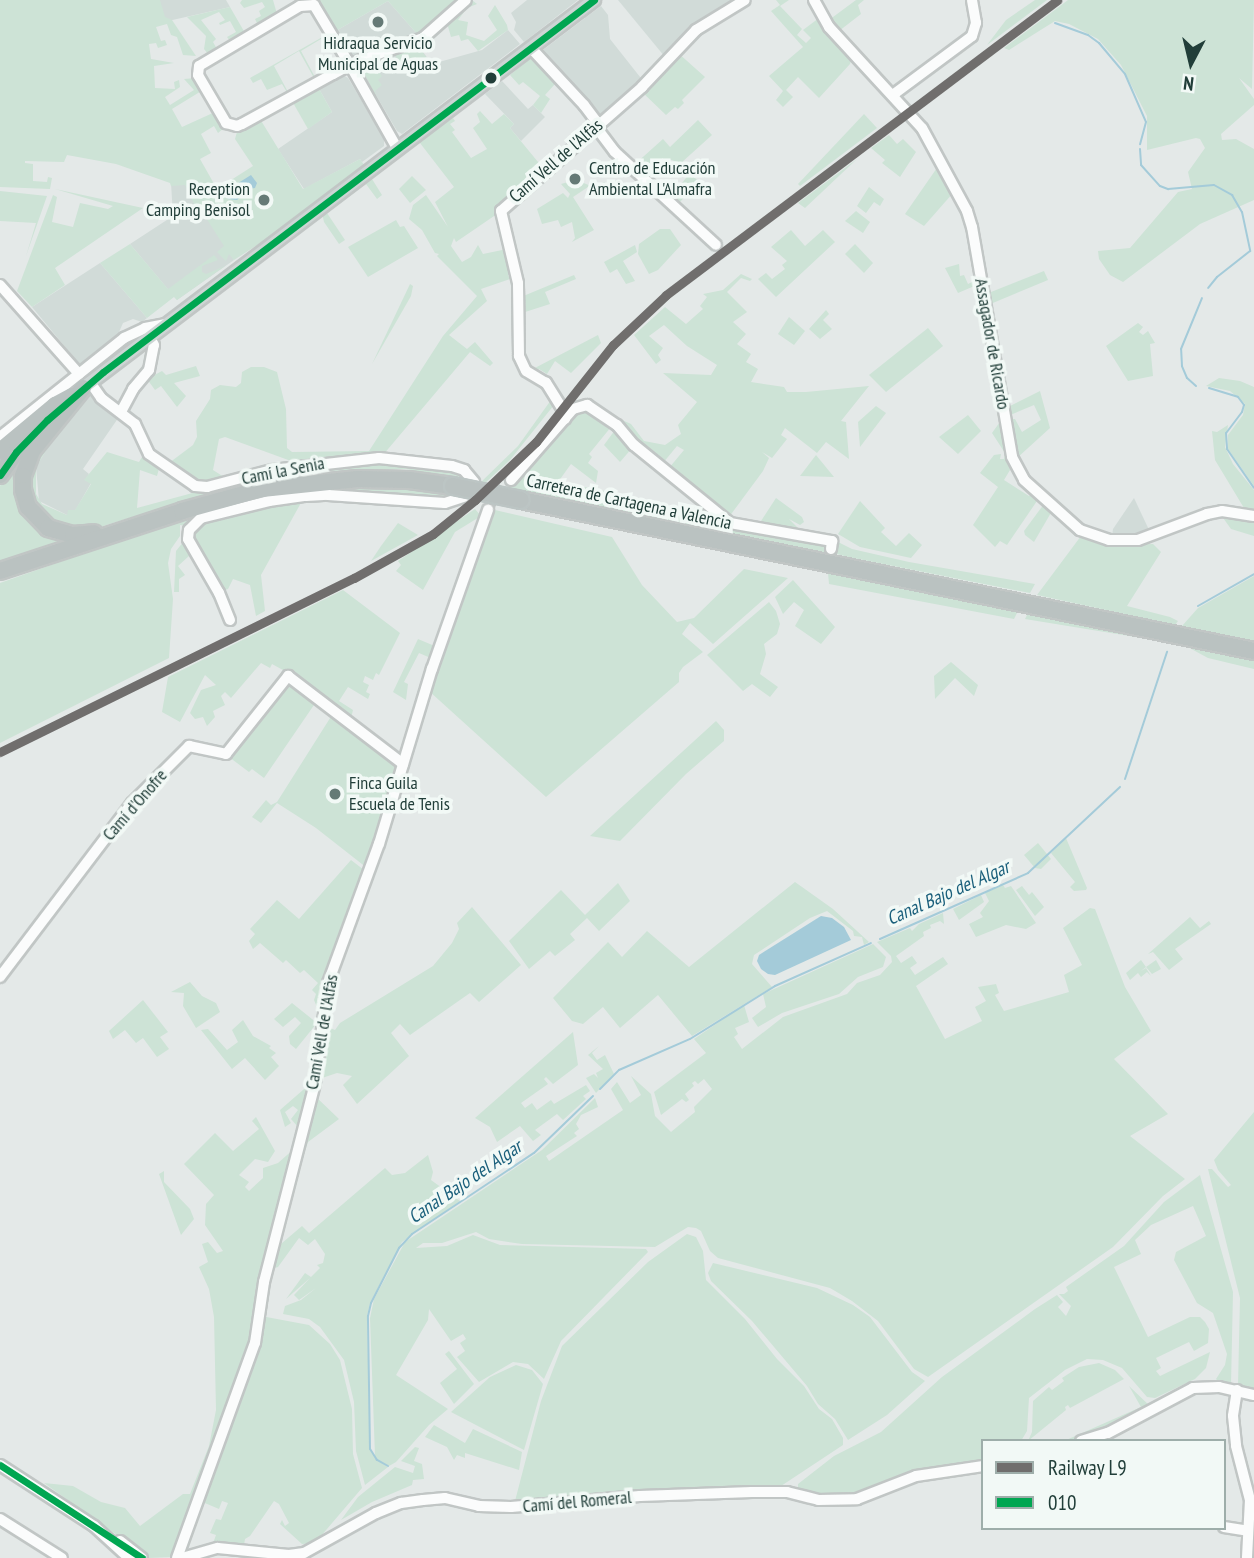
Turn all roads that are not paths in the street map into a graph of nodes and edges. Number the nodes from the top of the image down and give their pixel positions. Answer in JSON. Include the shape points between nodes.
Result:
{"nodes":[{"id":1,"x":466,"y":0,"type":"edge"},
{"id":2,"x":594,"y":0,"type":"edge"},
{"id":3,"x":745,"y":0,"type":"edge"},
{"id":4,"x":814,"y":0,"type":"edge"},
{"id":5,"x":972,"y":0,"type":"edge"},
{"id":6,"x":531,"y":48,"type":"junction"},
{"id":7,"x":350,"y":65,"type":"junction"},
{"id":8,"x":894,"y":94,"type":"junction"},
{"id":9,"x":596,"y":127,"type":"junction"},
{"id":10,"x":397,"y":148,"type":"junction"},
{"id":11,"x":716,"y":245,"type":"dead end"},
{"id":12,"x":0,"y":285,"type":"edge"},
{"id":13,"x":165,"y":324,"type":"junction"},
{"id":14,"x":149,"y":336,"type":"junction"},
{"id":15,"x":81,"y":385,"type":"junction"},
{"id":16,"x":122,"y":410,"type":"junction"},
{"id":17,"x":567,"y":412,"type":"junction"},
{"id":18,"x":0,"y":437,"type":"edge"},
{"id":19,"x":0,"y":451,"type":"edge"},
{"id":20,"x":0,"y":475,"type":"edge"},
{"id":21,"x":511,"y":480,"type":"tunnel mouth"},
{"id":22,"x":474,"y":482,"type":"dead end"},
{"id":23,"x":458,"y":492,"type":"junction"},
{"id":24,"x":217,"y":500,"type":"junction"},
{"id":25,"x":488,"y":510,"type":"tunnel mouth"},
{"id":26,"x":1254,"y":516,"type":"edge"},
{"id":27,"x":832,"y":545,"type":"dead end"},
{"id":28,"x":47,"y":556,"type":"junction"},
{"id":29,"x":0,"y":571,"type":"edge"},
{"id":30,"x":0,"y":577,"type":"edge"},
{"id":31,"x":230,"y":620,"type":"dead end"},
{"id":32,"x":1254,"y":651,"type":"edge"},
{"id":33,"x":403,"y":764,"type":"junction"},
{"id":34,"x":0,"y":977,"type":"edge"},
{"id":35,"x":1237,"y":1390,"type":"junction"},
{"id":36,"x":1254,"y":1395,"type":"edge"},
{"id":37,"x":1088,"y":1439,"type":"edge"},
{"id":38,"x":0,"y":1465,"type":"edge"},
{"id":39,"x":981,"y":1466,"type":"edge"},
{"id":40,"x":0,"y":1519,"type":"edge"},
{"id":41,"x":94,"y":1526,"type":"junction"},
{"id":42,"x":1222,"y":1530,"type":"edge"},
{"id":43,"x":1248,"y":1531,"type":"junction"},
{"id":44,"x":62,"y":1558,"type":"edge"},
{"id":45,"x":129,"y":1558,"type":"edge"},
{"id":46,"x":142,"y":1558,"type":"edge"},
{"id":47,"x":179,"y":1558,"type":"edge"},
{"id":48,"x":1247,"y":1558,"type":"edge"}],
"edges":[{"from":1,"to":7,"type":"street","via":[[423,38]]},
{"from":2,"to":6,"type":"main road"},
{"from":3,"to":9,"type":"street","name":"Camí Vell de l'Alfàs","via":[[696,30]]},
{"from":4,"to":8,"type":"street","name":"Assagador de Ricardo","via":[[829,27]]},
{"from":5,"to":8,"type":"street","via":[[976,31]]},
{"from":6,"to":9,"type":"street","via":[[584,105]]},
{"from":6,"to":10,"type":"main road"},
{"from":7,"to":7,"type":"street","via":[[234,127],[226,123],[198,72],[204,61],[307,4],[315,7]]},
{"from":7,"to":10,"type":"street"},
{"from":8,"to":26,"type":"street","name":"Assagador de Ricardo","via":[[934,147],[972,227],[1012,457],[1024,480],[1080,530],[1109,540],[1138,540],[1215,512]]},
{"from":9,"to":11,"type":"street","via":[[615,152]]},
{"from":9,"to":17,"type":"street","name":"Camí Vell de l'Alfàs","via":[[501,211],[519,283],[519,356],[526,371],[546,383]]},
{"from":10,"to":13,"type":"main road"},
{"from":12,"to":15,"type":"street","name":"Camí la Senia"},
{"from":13,"to":14,"type":"main road"},
{"from":13,"to":15,"type":"street","via":[[133,332]]},
{"from":14,"to":15,"type":"main road"},
{"from":14,"to":16,"type":"street","via":[[154,345],[149,369]]},
{"from":15,"to":16,"type":"street","name":"Camí la Senia"},
{"from":15,"to":18,"type":"street"},
{"from":15,"to":19,"type":"highway"},
{"from":15,"to":20,"type":"highway"},
{"from":15,"to":24,"type":"highway","via":[[27,464],[24,497],[40,522],[55,531],[83,536],[178,506]]},
{"from":16,"to":22,"type":"street","name":"Camí la Senia","via":[[139,430],[149,454],[195,486],[272,470],[379,458],[452,466],[464,470]]},
{"from":17,"to":21,"type":"street"},
{"from":17,"to":27,"type":"street","via":[[587,405],[617,425],[634,445],[730,523]]},
{"from":23,"to":24,"type":"highway","name":"Carretera de Cartagena a Valencia","via":[[400,480],[330,479]]},
{"from":23,"to":31,"type":"street","name":"Camí la Senia","via":[[445,503],[306,496],[201,518],[189,530],[188,539]]},
{"from":23,"to":32,"type":"highway","name":"Carretera de Cartagena a Valencia","bridge":true,"via":[[521,499]]},
{"from":24,"to":28,"type":"highway","name":"Carretera de Cartagena a Valencia"},
{"from":25,"to":33,"type":"street","name":"Camí Vell de l'Alfàs"},
{"from":28,"to":29,"type":"highway","name":"Carretera de Cartagena a Valencia"},
{"from":28,"to":30,"type":"highway"},
{"from":33,"to":34,"type":"street","name":"Camí d'Onofre","via":[[288,676],[226,754],[189,746],[132,803]]},
{"from":33,"to":47,"type":"street","name":"Camí Vell de l'Alfàs","via":[[328,983],[315,1083],[264,1282],[254,1343]]},
{"from":35,"to":36,"type":"street"},
{"from":35,"to":37,"type":"street","via":[[1193,1388]]},
{"from":35,"to":43,"type":"street","via":[[1233,1416],[1250,1500]]},
{"from":38,"to":41,"type":"street"},
{"from":39,"to":47,"type":"street","name":"Camí del Romeral","via":[[916,1476],[857,1499],[818,1500],[787,1492],[752,1492],[511,1507],[445,1498],[423,1500],[376,1513],[304,1553],[218,1548]]},
{"from":40,"to":44,"type":"street"},
{"from":41,"to":45,"type":"street"},
{"from":41,"to":46,"type":"street"},
{"from":42,"to":43,"type":"street"},
{"from":43,"to":48,"type":"street"}]}
